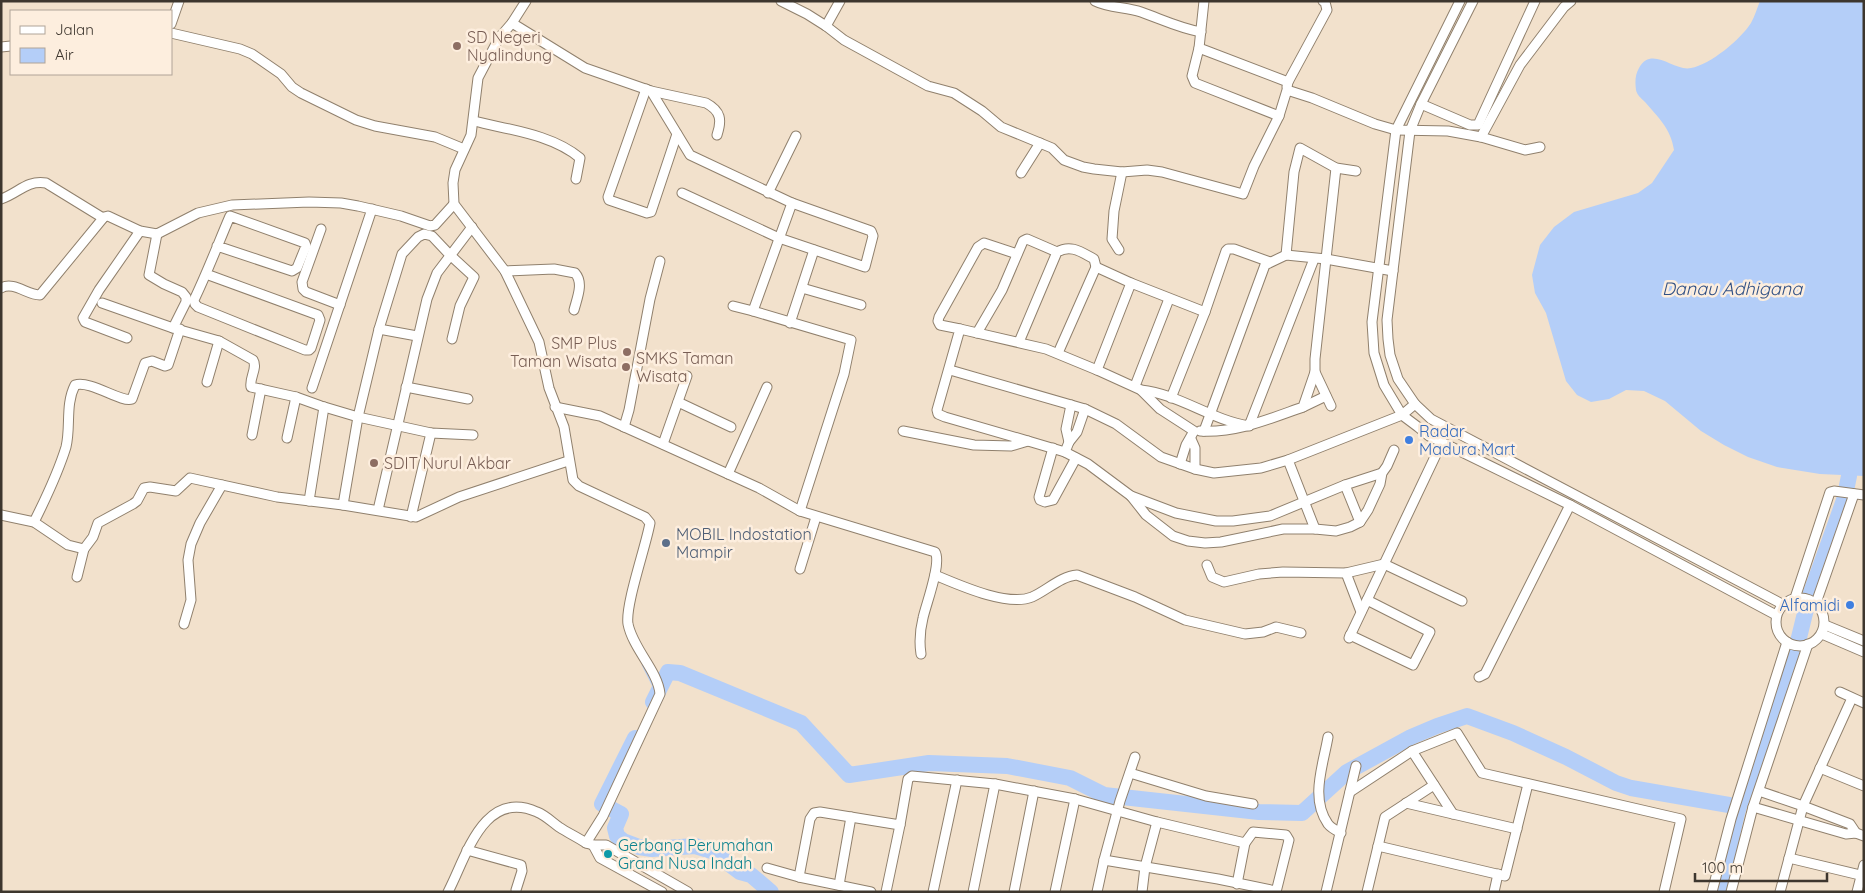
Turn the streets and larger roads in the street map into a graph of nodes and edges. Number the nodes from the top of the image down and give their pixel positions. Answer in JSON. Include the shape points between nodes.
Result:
{"nodes":[{"id":1,"x":179,"y":1,"type":"edge"},
{"id":2,"x":526,"y":1,"type":"edge"},
{"id":3,"x":781,"y":1,"type":"edge"},
{"id":4,"x":840,"y":1,"type":"edge"},
{"id":5,"x":1095,"y":1,"type":"edge"},
{"id":6,"x":1204,"y":1,"type":"edge"},
{"id":7,"x":1323,"y":1,"type":"edge"},
{"id":8,"x":1460,"y":1,"type":"edge"},
{"id":9,"x":1473,"y":1,"type":"edge"},
{"id":10,"x":1534,"y":1,"type":"edge"},
{"id":11,"x":1571,"y":1,"type":"edge"},
{"id":12,"x":172,"y":21,"type":"edge"},
{"id":13,"x":512,"y":23,"type":"junction"},
{"id":14,"x":826,"y":26,"type":"junction"},
{"id":15,"x":1201,"y":32,"type":"junction"},
{"id":16,"x":172,"y":33,"type":"edge"},
{"id":17,"x":1199,"y":48,"type":"junction"},
{"id":18,"x":1288,"y":86,"type":"junction"},
{"id":19,"x":648,"y":90,"type":"junction"},
{"id":20,"x":1421,"y":104,"type":"junction"},
{"id":21,"x":1279,"y":116,"type":"junction"},
{"id":22,"x":474,"y":121,"type":"junction"},
{"id":23,"x":1396,"y":130,"type":"junction"},
{"id":24,"x":1410,"y":131,"type":"junction"},
{"id":25,"x":677,"y":134,"type":"junction"},
{"id":26,"x":718,"y":135,"type":"dead end"},
{"id":27,"x":796,"y":136,"type":"dead end"},
{"id":28,"x":1481,"y":137,"type":"junction"},
{"id":29,"x":1040,"y":142,"type":"junction"},
{"id":30,"x":1540,"y":148,"type":"dead end"},
{"id":31,"x":464,"y":149,"type":"junction"},
{"id":32,"x":1336,"y":168,"type":"junction"},
{"id":33,"x":1356,"y":171,"type":"dead end"},
{"id":34,"x":1122,"y":172,"type":"junction"},
{"id":35,"x":1022,"y":173,"type":"dead end"},
{"id":36,"x":576,"y":179,"type":"dead end"},
{"id":37,"x":682,"y":193,"type":"dead end"},
{"id":38,"x":768,"y":193,"type":"junction"},
{"id":39,"x":1,"y":199,"type":"edge"},
{"id":40,"x":792,"y":203,"type":"junction"},
{"id":41,"x":454,"y":204,"type":"junction"},
{"id":42,"x":232,"y":205,"type":"junction"},
{"id":43,"x":372,"y":209,"type":"junction"},
{"id":44,"x":230,"y":216,"type":"junction"},
{"id":45,"x":103,"y":218,"type":"junction"},
{"id":46,"x":472,"y":227,"type":"junction"},
{"id":47,"x":321,"y":229,"type":"dead end"},
{"id":48,"x":140,"y":231,"type":"junction"},
{"id":49,"x":157,"y":234,"type":"junction"},
{"id":50,"x":778,"y":238,"type":"junction"},
{"id":51,"x":217,"y":246,"type":"junction"},
{"id":52,"x":814,"y":250,"type":"junction"},
{"id":53,"x":1119,"y":250,"type":"dead end"},
{"id":54,"x":1057,"y":252,"type":"junction"},
{"id":55,"x":1017,"y":254,"type":"junction"},
{"id":56,"x":450,"y":255,"type":"junction"},
{"id":57,"x":1286,"y":255,"type":"junction"},
{"id":58,"x":1314,"y":259,"type":"junction"},
{"id":59,"x":1326,"y":259,"type":"junction"},
{"id":60,"x":660,"y":261,"type":"dead end"},
{"id":61,"x":1270,"y":262,"type":"junction"},
{"id":62,"x":1096,"y":267,"type":"junction"},
{"id":63,"x":1378,"y":268,"type":"junction"},
{"id":64,"x":1393,"y":271,"type":"junction"},
{"id":65,"x":504,"y":272,"type":"junction"},
{"id":66,"x":206,"y":274,"type":"junction"},
{"id":67,"x":1131,"y":283,"type":"junction"},
{"id":68,"x":1,"y":288,"type":"edge"},
{"id":69,"x":802,"y":288,"type":"junction"},
{"id":70,"x":1169,"y":298,"type":"junction"},
{"id":71,"x":102,"y":303,"type":"dead end"},
{"id":72,"x":340,"y":304,"type":"junction"},
{"id":73,"x":861,"y":305,"type":"dead end"},
{"id":74,"x":733,"y":306,"type":"dead end"},
{"id":75,"x":574,"y":310,"type":"dead end"},
{"id":76,"x":753,"y":311,"type":"junction"},
{"id":77,"x":1205,"y":312,"type":"junction"},
{"id":78,"x":790,"y":323,"type":"junction"},
{"id":79,"x":176,"y":328,"type":"junction"},
{"id":80,"x":379,"y":329,"type":"junction"},
{"id":81,"x":960,"y":329,"type":"junction"},
{"id":82,"x":977,"y":333,"type":"junction"},
{"id":83,"x":418,"y":336,"type":"junction"},
{"id":84,"x":127,"y":338,"type":"dead end"},
{"id":85,"x":452,"y":339,"type":"dead end"},
{"id":86,"x":219,"y":341,"type":"junction"},
{"id":87,"x":1019,"y":342,"type":"junction"},
{"id":88,"x":1058,"y":353,"type":"junction"},
{"id":89,"x":950,"y":370,"type":"junction"},
{"id":90,"x":1097,"y":370,"type":"junction"},
{"id":91,"x":1316,"y":372,"type":"junction"},
{"id":92,"x":687,"y":376,"type":"dead end"},
{"id":93,"x":207,"y":382,"type":"dead end"},
{"id":94,"x":406,"y":387,"type":"junction"},
{"id":95,"x":766,"y":387,"type":"dead end"},
{"id":96,"x":312,"y":388,"type":"dead end"},
{"id":97,"x":1138,"y":388,"type":"junction"},
{"id":98,"x":261,"y":389,"type":"junction"},
{"id":99,"x":1326,"y":396,"type":"junction"},
{"id":100,"x":296,"y":397,"type":"junction"},
{"id":101,"x":1171,"y":398,"type":"junction"},
{"id":102,"x":468,"y":399,"type":"dead end"},
{"id":103,"x":678,"y":402,"type":"junction"},
{"id":104,"x":1415,"y":404,"type":"junction"},
{"id":105,"x":1071,"y":405,"type":"junction"},
{"id":106,"x":324,"y":406,"type":"junction"},
{"id":107,"x":1331,"y":406,"type":"dead end"},
{"id":108,"x":556,"y":407,"type":"junction"},
{"id":109,"x":1303,"y":407,"type":"junction"},
{"id":110,"x":1085,"y":409,"type":"junction"},
{"id":111,"x":1210,"y":415,"type":"junction"},
{"id":112,"x":1402,"y":415,"type":"junction"},
{"id":113,"x":358,"y":416,"type":"junction"},
{"id":114,"x":398,"y":425,"type":"junction"},
{"id":115,"x":1249,"y":426,"type":"junction"},
{"id":116,"x":624,"y":427,"type":"junction"},
{"id":117,"x":731,"y":427,"type":"dead end"},
{"id":118,"x":903,"y":430,"type":"dead end"},
{"id":119,"x":1204,"y":431,"type":"junction"},
{"id":120,"x":431,"y":433,"type":"junction"},
{"id":121,"x":252,"y":435,"type":"dead end"},
{"id":122,"x":1193,"y":435,"type":"junction"},
{"id":123,"x":473,"y":436,"type":"dead end"},
{"id":124,"x":286,"y":438,"type":"dead end"},
{"id":125,"x":1028,"y":441,"type":"junction"},
{"id":126,"x":1069,"y":442,"type":"junction"},
{"id":127,"x":1442,"y":442,"type":"junction"},
{"id":128,"x":663,"y":444,"type":"junction"},
{"id":129,"x":1053,"y":448,"type":"junction"},
{"id":130,"x":1394,"y":450,"type":"dead end"},
{"id":131,"x":1065,"y":452,"type":"junction"},
{"id":132,"x":1076,"y":458,"type":"junction"},
{"id":133,"x":1288,"y":460,"type":"junction"},
{"id":134,"x":568,"y":461,"type":"junction"},
{"id":135,"x":1180,"y":464,"type":"junction"},
{"id":136,"x":1195,"y":469,"type":"junction"},
{"id":137,"x":1382,"y":472,"type":"junction"},
{"id":138,"x":728,"y":474,"type":"junction"},
{"id":139,"x":222,"y":485,"type":"junction"},
{"id":140,"x":1345,"y":485,"type":"junction"},
{"id":141,"x":1856,"y":494,"type":"edge"},
{"id":142,"x":1131,"y":496,"type":"junction"},
{"id":143,"x":309,"y":501,"type":"junction"},
{"id":144,"x":1304,"y":502,"type":"junction"},
{"id":145,"x":343,"y":505,"type":"junction"},
{"id":146,"x":1570,"y":505,"type":"junction"},
{"id":147,"x":378,"y":510,"type":"junction"},
{"id":148,"x":800,"y":511,"type":"junction"},
{"id":149,"x":1,"y":515,"type":"edge"},
{"id":150,"x":411,"y":517,"type":"junction"},
{"id":151,"x":816,"y":517,"type":"junction"},
{"id":152,"x":34,"y":522,"type":"junction"},
{"id":153,"x":1360,"y":522,"type":"junction"},
{"id":154,"x":1315,"y":529,"type":"junction"},
{"id":155,"x":1677,"y":548,"type":"junction"},
{"id":156,"x":84,"y":549,"type":"junction"},
{"id":157,"x":1672,"y":560,"type":"junction"},
{"id":158,"x":1384,"y":564,"type":"junction"},
{"id":159,"x":1207,"y":565,"type":"dead end"},
{"id":160,"x":800,"y":569,"type":"dead end"},
{"id":161,"x":1346,"y":573,"type":"junction"},
{"id":162,"x":934,"y":575,"type":"junction"},
{"id":163,"x":77,"y":577,"type":"dead end"},
{"id":164,"x":1796,"y":598,"type":"junction"},
{"id":165,"x":1367,"y":600,"type":"junction"},
{"id":166,"x":1462,"y":601,"type":"dead end"},
{"id":167,"x":1814,"y":602,"type":"junction"},
{"id":168,"x":1782,"y":604,"type":"junction"},
{"id":169,"x":1361,"y":612,"type":"junction"},
{"id":170,"x":1776,"y":615,"type":"junction"},
{"id":171,"x":184,"y":624,"type":"dead end"},
{"id":172,"x":1823,"y":629,"type":"junction"},
{"id":173,"x":1301,"y":633,"type":"dead end"},
{"id":174,"x":1864,"y":641,"type":"edge"},
{"id":175,"x":1790,"y":644,"type":"junction"},
{"id":176,"x":1806,"y":645,"type":"junction"},
{"id":177,"x":1864,"y":652,"type":"edge"},
{"id":178,"x":921,"y":654,"type":"dead end"},
{"id":179,"x":1479,"y":677,"type":"dead end"},
{"id":180,"x":1840,"y":692,"type":"dead end"},
{"id":181,"x":1852,"y":698,"type":"junction"},
{"id":182,"x":1864,"y":703,"type":"edge"},
{"id":183,"x":1328,"y":737,"type":"dead end"},
{"id":184,"x":1412,"y":751,"type":"junction"},
{"id":185,"x":1135,"y":757,"type":"dead end"},
{"id":186,"x":1820,"y":768,"type":"junction"},
{"id":187,"x":1355,"y":770,"type":"dead end"},
{"id":188,"x":1130,"y":774,"type":"junction"},
{"id":189,"x":957,"y":780,"type":"junction"},
{"id":190,"x":1863,"y":783,"type":"edge"},
{"id":191,"x":995,"y":784,"type":"junction"},
{"id":192,"x":1528,"y":784,"type":"junction"},
{"id":193,"x":1434,"y":785,"type":"junction"},
{"id":194,"x":1034,"y":791,"type":"junction"},
{"id":195,"x":1759,"y":791,"type":"junction"},
{"id":196,"x":1350,"y":792,"type":"junction"},
{"id":197,"x":1075,"y":799,"type":"junction"},
{"id":198,"x":1120,"y":801,"type":"junction"},
{"id":199,"x":1406,"y":803,"type":"junction"},
{"id":200,"x":1253,"y":804,"type":"dead end"},
{"id":201,"x":1803,"y":806,"type":"junction"},
{"id":202,"x":1753,"y":807,"type":"junction"},
{"id":203,"x":1453,"y":814,"type":"junction"},
{"id":204,"x":851,"y":817,"type":"junction"},
{"id":205,"x":1800,"y":820,"type":"junction"},
{"id":206,"x":1157,"y":822,"type":"junction"},
{"id":207,"x":900,"y":825,"type":"junction"},
{"id":208,"x":1517,"y":829,"type":"junction"},
{"id":209,"x":1341,"y":833,"type":"junction"},
{"id":210,"x":1860,"y":835,"type":"edge"},
{"id":211,"x":1245,"y":843,"type":"junction"},
{"id":212,"x":589,"y":844,"type":"junction"},
{"id":213,"x":1378,"y":846,"type":"junction"},
{"id":214,"x":467,"y":850,"type":"junction"},
{"id":215,"x":1788,"y":858,"type":"junction"},
{"id":216,"x":1104,"y":860,"type":"junction"},
{"id":217,"x":1864,"y":865,"type":"edge"},
{"id":218,"x":1145,"y":867,"type":"junction"},
{"id":219,"x":767,"y":868,"type":"dead end"},
{"id":220,"x":1498,"y":874,"type":"junction"},
{"id":221,"x":1862,"y":875,"type":"edge"},
{"id":222,"x":799,"y":877,"type":"junction"},
{"id":223,"x":1237,"y":884,"type":"junction"},
{"id":224,"x":839,"y":885,"type":"junction"},
{"id":225,"x":516,"y":890,"type":"dead end"},
{"id":226,"x":448,"y":892,"type":"edge"},
{"id":227,"x":662,"y":892,"type":"edge"},
{"id":228,"x":688,"y":892,"type":"edge"},
{"id":229,"x":871,"y":892,"type":"edge"},
{"id":230,"x":886,"y":892,"type":"edge"},
{"id":231,"x":933,"y":892,"type":"edge"},
{"id":232,"x":973,"y":892,"type":"edge"},
{"id":233,"x":1014,"y":892,"type":"edge"},
{"id":234,"x":1054,"y":892,"type":"edge"},
{"id":235,"x":1097,"y":892,"type":"edge"},
{"id":236,"x":1142,"y":892,"type":"edge"},
{"id":237,"x":1276,"y":892,"type":"edge"},
{"id":238,"x":1326,"y":892,"type":"edge"},
{"id":239,"x":1367,"y":892,"type":"edge"},
{"id":240,"x":1494,"y":892,"type":"edge"},
{"id":241,"x":1664,"y":892,"type":"edge"},
{"id":242,"x":1712,"y":892,"type":"edge"},
{"id":243,"x":1731,"y":892,"type":"edge"},
{"id":244,"x":1780,"y":892,"type":"edge"},
{"id":245,"x":1858,"y":892,"type":"edge"}],
"edges":[{"from":1,"to":12,"type":"street"},
{"from":2,"to":13,"type":"street"},
{"from":3,"to":14,"type":"street"},
{"from":4,"to":14,"type":"street"},
{"from":5,"to":15,"type":"street"},
{"from":6,"to":15,"type":"street"},
{"from":7,"to":18,"type":"street","via":[[1327,10]]},
{"from":8,"to":23,"type":"street"},
{"from":9,"to":20,"type":"street"},
{"from":10,"to":20,"type":"street","via":[[1478,125],[1470,126]]},
{"from":11,"to":28,"type":"street","via":[[1520,65]]},
{"from":13,"to":19,"type":"street","via":[[585,68]]},
{"from":13,"to":22,"type":"street","via":[[499,38],[478,78]]},
{"from":14,"to":29,"type":"street","via":[[844,40],[928,86],[954,93],[1001,127]]},
{"from":15,"to":17,"type":"street"},
{"from":16,"to":31,"type":"street","via":[[252,54],[301,93],[356,120],[435,137]]},
{"from":17,"to":18,"type":"street"},
{"from":17,"to":21,"type":"street","via":[[1192,76],[1195,83]]},
{"from":18,"to":21,"type":"street"},
{"from":18,"to":23,"type":"street"},
{"from":19,"to":25,"type":"street"},
{"from":19,"to":25,"type":"street","via":[[609,200],[650,213]]},
{"from":19,"to":26,"type":"street","via":[[712,106],[721,119]]},
{"from":20,"to":24,"type":"street"},
{"from":21,"to":34,"type":"street","via":[[1243,194],[1162,172]]},
{"from":22,"to":31,"type":"street"},
{"from":22,"to":36,"type":"street","via":[[559,144],[580,158]]},
{"from":23,"to":24,"type":"street"},
{"from":23,"to":63,"type":"street"},
{"from":24,"to":28,"type":"street","via":[[1448,131]]},
{"from":24,"to":64,"type":"street"},
{"from":25,"to":38,"type":"street","via":[[690,155]]},
{"from":27,"to":38,"type":"street"},
{"from":28,"to":30,"type":"street","via":[[1525,150]]},
{"from":29,"to":34,"type":"street","via":[[1064,160],[1083,167]]},
{"from":29,"to":35,"type":"street"},
{"from":31,"to":41,"type":"street","via":[[454,176]]},
{"from":32,"to":33,"type":"street"},
{"from":32,"to":57,"type":"street","via":[[1300,148],[1294,172]]},
{"from":32,"to":59,"type":"street"},
{"from":34,"to":53,"type":"street","via":[[1112,239]]},
{"from":37,"to":50,"type":"street"},
{"from":38,"to":40,"type":"street"},
{"from":39,"to":45,"type":"street","via":[[36,181],[46,183]]},
{"from":40,"to":50,"type":"street"},
{"from":40,"to":52,"type":"street","via":[[873,233],[865,267]]},
{"from":41,"to":43,"type":"street","via":[[435,225],[430,226]]},
{"from":41,"to":46,"type":"street"},
{"from":42,"to":43,"type":"street","via":[[309,202],[341,203]]},
{"from":42,"to":44,"type":"street"},
{"from":42,"to":49,"type":"street","via":[[198,213]]},
{"from":43,"to":72,"type":"street"},
{"from":44,"to":51,"type":"street"},
{"from":44,"to":51,"type":"street","via":[[303,242],[306,246],[298,268],[292,271]]},
{"from":45,"to":48,"type":"street","via":[[108,216]]},
{"from":45,"to":68,"type":"street","via":[[40,295],[8,285]]},
{"from":46,"to":56,"type":"street"},
{"from":46,"to":65,"type":"street"},
{"from":47,"to":72,"type":"street","via":[[302,289]]},
{"from":48,"to":49,"type":"street"},
{"from":48,"to":84,"type":"street","via":[[98,290],[83,318],[85,322]]},
{"from":49,"to":79,"type":"street","via":[[149,275],[185,294],[186,302]]},
{"from":50,"to":52,"type":"street"},
{"from":50,"to":76,"type":"street"},
{"from":51,"to":66,"type":"street"},
{"from":52,"to":69,"type":"street"},
{"from":54,"to":55,"type":"street","via":[[1027,239],[1021,243]]},
{"from":54,"to":62,"type":"street","via":[[1072,248],[1094,259]]},
{"from":54,"to":87,"type":"street"},
{"from":55,"to":81,"type":"street","via":[[984,243],[978,247],[938,321],[940,325]]},
{"from":55,"to":82,"type":"street","via":[[998,299]]},
{"from":56,"to":80,"type":"street","via":[[432,236],[424,234],[412,243],[402,254]]},
{"from":56,"to":83,"type":"street","via":[[437,273]]},
{"from":56,"to":85,"type":"street","via":[[474,277],[460,306]]},
{"from":57,"to":58,"type":"street"},
{"from":57,"to":61,"type":"street"},
{"from":58,"to":59,"type":"street"},
{"from":58,"to":115,"type":"street"},
{"from":59,"to":63,"type":"street"},
{"from":59,"to":91,"type":"street"},
{"from":60,"to":116,"type":"street"},
{"from":61,"to":77,"type":"street","via":[[1234,248],[1228,249]]},
{"from":61,"to":111,"type":"street","via":[[1263,269]]},
{"from":62,"to":67,"type":"street"},
{"from":62,"to":88,"type":"street"},
{"from":63,"to":64,"type":"street"},
{"from":63,"to":112,"type":"street","via":[[1372,322],[1374,353],[1384,385]]},
{"from":64,"to":104,"type":"street","via":[[1387,320],[1390,355],[1398,379]]},
{"from":65,"to":75,"type":"street","via":[[554,269],[575,273],[580,280]]},
{"from":65,"to":108,"type":"street","via":[[539,342]]},
{"from":66,"to":66,"type":"street","via":[[194,300],[198,307],[304,350],[311,348],[320,320],[318,315]]},
{"from":67,"to":70,"type":"street"},
{"from":67,"to":90,"type":"street"},
{"from":69,"to":73,"type":"street"},
{"from":69,"to":78,"type":"street"},
{"from":70,"to":77,"type":"street"},
{"from":70,"to":97,"type":"street"},
{"from":71,"to":79,"type":"street"},
{"from":72,"to":96,"type":"street"},
{"from":74,"to":76,"type":"street"},
{"from":76,"to":78,"type":"street"},
{"from":77,"to":101,"type":"street"},
{"from":78,"to":148,"type":"street","via":[[851,340],[844,374]]},
{"from":79,"to":86,"type":"street"},
{"from":79,"to":152,"type":"street","via":[[168,365],[152,361],[145,363],[132,399],[75,385],[69,405],[66,446],[52,486]]},
{"from":80,"to":83,"type":"street"},
{"from":80,"to":113,"type":"street"},
{"from":81,"to":82,"type":"street"},
{"from":81,"to":89,"type":"street"},
{"from":82,"to":87,"type":"street"},
{"from":83,"to":94,"type":"street"},
{"from":86,"to":93,"type":"street"},
{"from":86,"to":98,"type":"street","via":[[255,361],[250,386]]},
{"from":87,"to":88,"type":"street"},
{"from":88,"to":90,"type":"street"},
{"from":89,"to":105,"type":"street"},
{"from":89,"to":125,"type":"street","via":[[938,414]]},
{"from":90,"to":97,"type":"street"},
{"from":91,"to":99,"type":"street"},
{"from":91,"to":109,"type":"street"},
{"from":92,"to":103,"type":"street"},
{"from":94,"to":102,"type":"street"},
{"from":94,"to":114,"type":"street"},
{"from":95,"to":138,"type":"street"},
{"from":97,"to":101,"type":"street"},
{"from":97,"to":122,"type":"street"},
{"from":98,"to":100,"type":"street"},
{"from":98,"to":121,"type":"street"},
{"from":99,"to":107,"type":"street"},
{"from":99,"to":109,"type":"street"},
{"from":100,"to":106,"type":"street"},
{"from":100,"to":124,"type":"street"},
{"from":101,"to":111,"type":"street"},
{"from":103,"to":117,"type":"street"},
{"from":103,"to":128,"type":"street"},
{"from":104,"to":112,"type":"street"},
{"from":104,"to":155,"type":"street","via":[[1450,430]]},
{"from":105,"to":110,"type":"street"},
{"from":105,"to":126,"type":"street","via":[[1066,429]]},
{"from":106,"to":113,"type":"street"},
{"from":106,"to":143,"type":"street"},
{"from":108,"to":116,"type":"street","via":[[600,416]]},
{"from":108,"to":134,"type":"street","via":[[564,427]]},
{"from":109,"to":115,"type":"street"},
{"from":110,"to":126,"type":"street","via":[[1077,432]]},
{"from":110,"to":135,"type":"street","via":[[1116,424],[1161,457]]},
{"from":111,"to":115,"type":"street"},
{"from":111,"to":119,"type":"street"},
{"from":112,"to":127,"type":"street"},
{"from":112,"to":133,"type":"street"},
{"from":113,"to":114,"type":"street"},
{"from":113,"to":145,"type":"street"},
{"from":114,"to":120,"type":"street"},
{"from":114,"to":147,"type":"street"},
{"from":115,"to":119,"type":"street"},
{"from":116,"to":128,"type":"street"},
{"from":118,"to":125,"type":"street","via":[[974,446],[1010,446]]},
{"from":119,"to":122,"type":"street"},
{"from":120,"to":123,"type":"street"},
{"from":120,"to":150,"type":"street"},
{"from":122,"to":135,"type":"street"},
{"from":122,"to":136,"type":"street"},
{"from":125,"to":129,"type":"street"},
{"from":126,"to":131,"type":"street"},
{"from":127,"to":146,"type":"street"},
{"from":127,"to":158,"type":"street"},
{"from":128,"to":138,"type":"street"},
{"from":129,"to":131,"type":"street"},
{"from":129,"to":132,"type":"street","via":[[1040,500],[1053,500]]},
{"from":130,"to":137,"type":"street"},
{"from":131,"to":132,"type":"street"},
{"from":132,"to":142,"type":"street"},
{"from":133,"to":136,"type":"street","via":[[1234,472]]},
{"from":133,"to":144,"type":"street"},
{"from":134,"to":150,"type":"street","via":[[459,497]]},
{"from":134,"to":212,"type":"street","via":[[573,480],[579,486],[645,517],[650,523],[629,606],[628,623],[660,689],[660,696]]},
{"from":135,"to":136,"type":"street"},
{"from":137,"to":140,"type":"street"},
{"from":137,"to":153,"type":"street","via":[[1375,497]]},
{"from":138,"to":148,"type":"street"},
{"from":139,"to":143,"type":"street"},
{"from":139,"to":156,"type":"street","via":[[190,478],[176,491],[144,488],[137,501],[98,523]]},
{"from":139,"to":171,"type":"street","via":[[191,544],[188,560],[191,600]]},
{"from":140,"to":144,"type":"street"},
{"from":140,"to":153,"type":"street"},
{"from":141,"to":164,"type":"street","via":[[1830,492]]},
{"from":141,"to":167,"type":"street"},
{"from":142,"to":144,"type":"street","via":[[1176,513],[1216,521],[1270,516]]},
{"from":142,"to":154,"type":"street","via":[[1146,515],[1173,536],[1188,541],[1221,542],[1283,529]]},
{"from":143,"to":145,"type":"street"},
{"from":144,"to":154,"type":"street"},
{"from":145,"to":147,"type":"street"},
{"from":146,"to":157,"type":"street"},
{"from":146,"to":179,"type":"street","via":[[1485,674]]},
{"from":147,"to":150,"type":"street"},
{"from":148,"to":151,"type":"street"},
{"from":149,"to":152,"type":"street"},
{"from":151,"to":160,"type":"street"},
{"from":151,"to":162,"type":"street","via":[[935,552],[938,557]]},
{"from":152,"to":156,"type":"street","via":[[68,545]]},
{"from":153,"to":154,"type":"street","via":[[1336,531]]},
{"from":155,"to":157,"type":"street"},
{"from":155,"to":168,"type":"street"},
{"from":156,"to":163,"type":"street"},
{"from":157,"to":170,"type":"street"},
{"from":158,"to":161,"type":"street"},
{"from":158,"to":165,"type":"street"},
{"from":158,"to":166,"type":"street"},
{"from":159,"to":161,"type":"street","via":[[1212,577],[1224,582],[1283,572]]},
{"from":161,"to":169,"type":"street"},
{"from":162,"to":173,"type":"street","via":[[977,592],[1021,600],[1077,575],[1185,620],[1245,634],[1276,627]]},
{"from":162,"to":178,"type":"street","via":[[922,619]]},
{"from":164,"to":167,"type":"street"},
{"from":164,"to":168,"type":"street"},
{"from":165,"to":169,"type":"street"},
{"from":165,"to":169,"type":"street","via":[[1430,632],[1413,665],[1350,637]]},
{"from":167,"to":172,"type":"street","via":[[1823,614]]},
{"from":168,"to":170,"type":"street"},
{"from":170,"to":175,"type":"street","via":[[1775,627],[1780,637]]},
{"from":172,"to":174,"type":"street"},
{"from":172,"to":176,"type":"street"},
{"from":172,"to":177,"type":"street"},
{"from":175,"to":176,"type":"street"},
{"from":175,"to":242,"type":"street","via":[[1737,799]]},
{"from":176,"to":195,"type":"street","via":[[1805,658]]},
{"from":180,"to":181,"type":"street"},
{"from":181,"to":182,"type":"street"},
{"from":181,"to":186,"type":"street"},
{"from":183,"to":209,"type":"street","via":[[1319,798],[1329,826]]},
{"from":184,"to":192,"type":"street","via":[[1457,733],[1482,773]]},
{"from":184,"to":193,"type":"street"},
{"from":184,"to":196,"type":"street"},
{"from":185,"to":188,"type":"street"},
{"from":186,"to":190,"type":"street"},
{"from":186,"to":201,"type":"street"},
{"from":187,"to":196,"type":"street"},
{"from":188,"to":198,"type":"street"},
{"from":188,"to":200,"type":"street","via":[[1206,796]]},
{"from":189,"to":191,"type":"street"},
{"from":189,"to":207,"type":"street","via":[[910,777]]},
{"from":189,"to":231,"type":"street"},
{"from":191,"to":194,"type":"street"},
{"from":191,"to":232,"type":"street"},
{"from":192,"to":208,"type":"street"},
{"from":192,"to":241,"type":"street","via":[[1681,819]]},
{"from":193,"to":199,"type":"street"},
{"from":193,"to":203,"type":"street"},
{"from":194,"to":197,"type":"street"},
{"from":194,"to":233,"type":"street"},
{"from":195,"to":201,"type":"street"},
{"from":195,"to":202,"type":"street"},
{"from":196,"to":209,"type":"street"},
{"from":197,"to":198,"type":"street"},
{"from":197,"to":234,"type":"street"},
{"from":198,"to":206,"type":"street"},
{"from":198,"to":216,"type":"street"},
{"from":199,"to":203,"type":"street"},
{"from":199,"to":213,"type":"street","via":[[1385,817]]},
{"from":201,"to":205,"type":"street"},
{"from":201,"to":210,"type":"street","via":[[1850,824]]},
{"from":202,"to":205,"type":"street"},
{"from":202,"to":243,"type":"street"},
{"from":203,"to":208,"type":"street"},
{"from":204,"to":207,"type":"street"},
{"from":204,"to":222,"type":"street","via":[[820,812],[811,816]]},
{"from":204,"to":224,"type":"street"},
{"from":205,"to":210,"type":"street"},
{"from":205,"to":215,"type":"street"},
{"from":206,"to":211,"type":"street"},
{"from":206,"to":218,"type":"street"},
{"from":207,"to":230,"type":"street"},
{"from":208,"to":220,"type":"street","via":[[1505,876]]},
{"from":209,"to":238,"type":"street"},
{"from":211,"to":223,"type":"street"},
{"from":211,"to":237,"type":"street","via":[[1253,832],[1289,837]]},
{"from":212,"to":214,"type":"street","via":[[537,812],[511,808],[500,810],[488,818]]},
{"from":212,"to":227,"type":"street","via":[[600,858]]},
{"from":212,"to":228,"type":"street","via":[[606,845]]},
{"from":213,"to":220,"type":"street"},
{"from":213,"to":239,"type":"street"},
{"from":214,"to":225,"type":"street","via":[[521,865]]},
{"from":214,"to":226,"type":"street"},
{"from":215,"to":221,"type":"street"},
{"from":215,"to":244,"type":"street"},
{"from":216,"to":218,"type":"street"},
{"from":216,"to":235,"type":"street"},
{"from":217,"to":221,"type":"street"},
{"from":218,"to":223,"type":"street"},
{"from":218,"to":236,"type":"street"},
{"from":219,"to":222,"type":"street"},
{"from":220,"to":240,"type":"street"},
{"from":221,"to":245,"type":"street"},
{"from":222,"to":224,"type":"street"},
{"from":223,"to":237,"type":"street"},
{"from":224,"to":229,"type":"street"}]}
